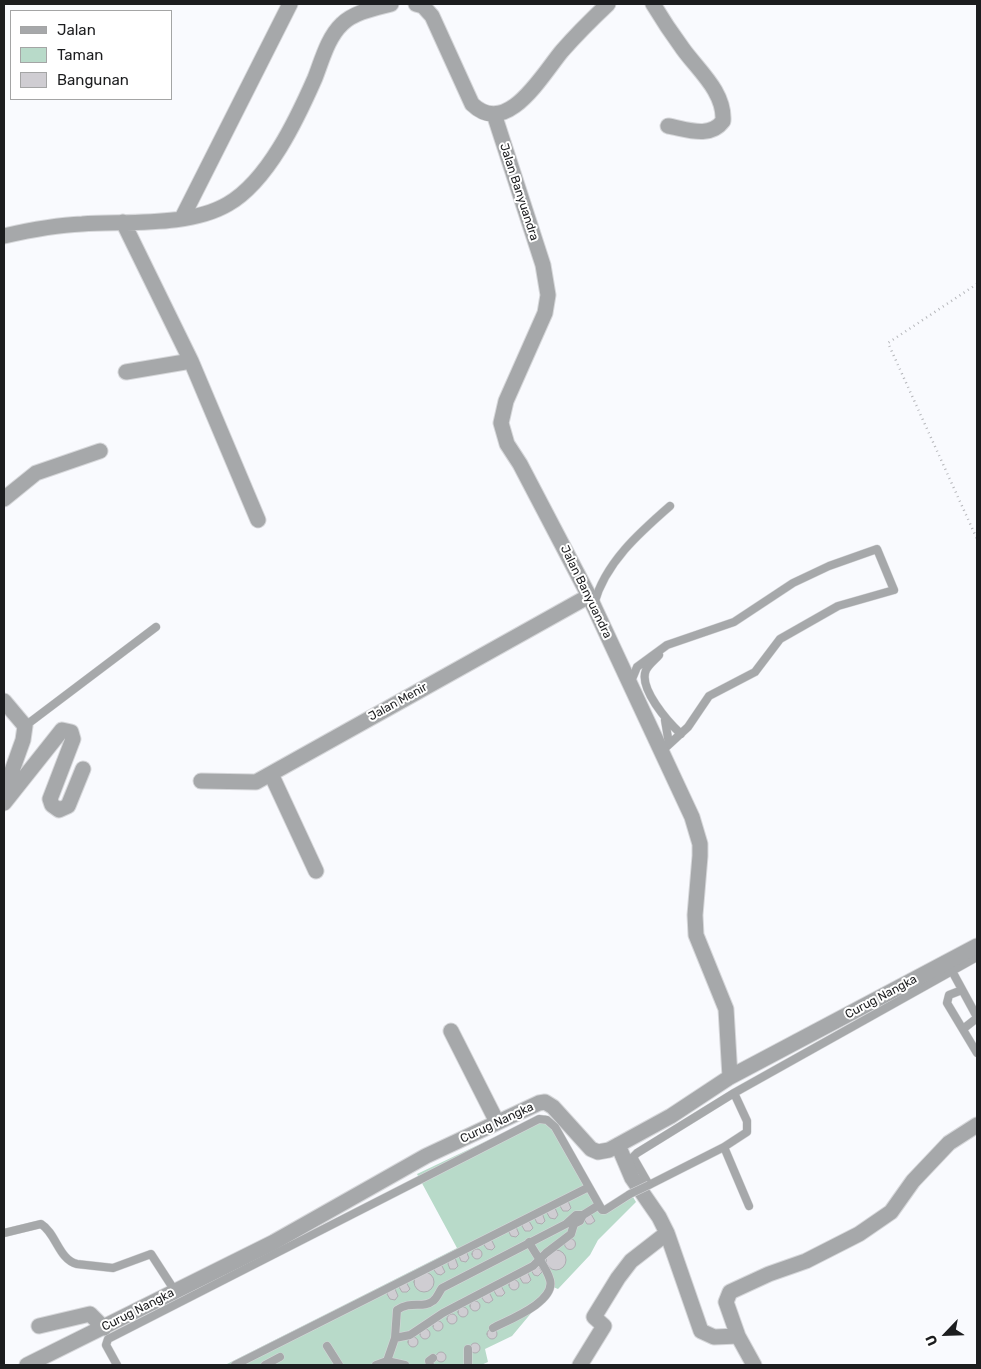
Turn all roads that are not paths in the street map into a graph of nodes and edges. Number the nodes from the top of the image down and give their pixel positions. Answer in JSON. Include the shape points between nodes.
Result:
{"nodes":[{"id":1,"x":290,"y":4,"type":"edge"},
{"id":2,"x":391,"y":4,"type":"edge"},
{"id":3,"x":416,"y":4,"type":"edge"},
{"id":4,"x":608,"y":4,"type":"edge"},
{"id":5,"x":653,"y":4,"type":"edge"},
{"id":6,"x":494,"y":114,"type":"junction"},
{"id":7,"x":668,"y":126,"type":"dead end"},
{"id":8,"x":182,"y":218,"type":"junction"},
{"id":9,"x":123,"y":222,"type":"junction"},
{"id":10,"x":4,"y":236,"type":"edge"},
{"id":11,"x":191,"y":361,"type":"junction"},
{"id":12,"x":126,"y":372,"type":"dead end"},
{"id":13,"x":100,"y":451,"type":"dead end"},
{"id":14,"x":6,"y":492,"type":"edge"},
{"id":15,"x":670,"y":506,"type":"dead end"},
{"id":16,"x":258,"y":520,"type":"dead end"},
{"id":17,"x":591,"y":600,"type":"junction"},
{"id":18,"x":156,"y":627,"type":"dead end"},
{"id":19,"x":667,"y":646,"type":"junction"},
{"id":20,"x":630,"y":684,"type":"junction"},
{"id":21,"x":4,"y":702,"type":"edge"},
{"id":22,"x":665,"y":720,"type":"junction"},
{"id":23,"x":25,"y":726,"type":"junction"},
{"id":24,"x":681,"y":734,"type":"junction"},
{"id":25,"x":666,"y":747,"type":"junction"},
{"id":26,"x":83,"y":769,"type":"dead end"},
{"id":27,"x":271,"y":774,"type":"junction"},
{"id":28,"x":201,"y":781,"type":"dead end"},
{"id":29,"x":4,"y":793,"type":"edge"},
{"id":30,"x":4,"y":803,"type":"edge"},
{"id":31,"x":316,"y":871,"type":"dead end"},
{"id":32,"x":977,"y":946,"type":"edge"},
{"id":33,"x":977,"y":957,"type":"edge"},
{"id":34,"x":952,"y":971,"type":"junction"},
{"id":35,"x":962,"y":990,"type":"junction"},
{"id":36,"x":977,"y":1014,"type":"edge"},
{"id":37,"x":963,"y":1028,"type":"junction"},
{"id":38,"x":451,"y":1030,"type":"dead end"},
{"id":39,"x":977,"y":1053,"type":"edge"},
{"id":40,"x":730,"y":1077,"type":"junction"},
{"id":41,"x":734,"y":1093,"type":"junction"},
{"id":42,"x":497,"y":1122,"type":"junction"},
{"id":43,"x":977,"y":1125,"type":"edge"},
{"id":44,"x":618,"y":1145,"type":"junction"},
{"id":45,"x":724,"y":1147,"type":"junction"},
{"id":46,"x":649,"y":1185,"type":"junction"},
{"id":47,"x":589,"y":1187,"type":"junction"},
{"id":48,"x":600,"y":1205,"type":"junction"},
{"id":49,"x":749,"y":1206,"type":"dead end"},
{"id":50,"x":572,"y":1222,"type":"junction"},
{"id":51,"x":4,"y":1233,"type":"edge"},
{"id":52,"x":667,"y":1233,"type":"junction"},
{"id":53,"x":529,"y":1242,"type":"junction"},
{"id":54,"x":539,"y":1261,"type":"junction"},
{"id":55,"x":175,"y":1291,"type":"junction"},
{"id":56,"x":39,"y":1326,"type":"dead end"},
{"id":57,"x":104,"y":1328,"type":"junction"},
{"id":58,"x":493,"y":1328,"type":"dead end"},
{"id":59,"x":738,"y":1336,"type":"junction"},
{"id":60,"x":395,"y":1338,"type":"junction"},
{"id":61,"x":327,"y":1346,"type":"dead end"},
{"id":62,"x":468,"y":1349,"type":"dead end"},
{"id":63,"x":280,"y":1357,"type":"dead end"},
{"id":64,"x":387,"y":1361,"type":"junction"},
{"id":65,"x":27,"y":1365,"type":"edge"},
{"id":66,"x":117,"y":1365,"type":"edge"},
{"id":67,"x":235,"y":1365,"type":"edge"},
{"id":68,"x":265,"y":1365,"type":"edge"},
{"id":69,"x":340,"y":1365,"type":"edge"},
{"id":70,"x":376,"y":1365,"type":"edge"},
{"id":71,"x":405,"y":1365,"type":"edge"},
{"id":72,"x":468,"y":1365,"type":"edge"},
{"id":73,"x":580,"y":1365,"type":"edge"},
{"id":74,"x":754,"y":1365,"type":"edge"}],
"edges":[{"from":1,"to":8,"type":"street"},
{"from":2,"to":8,"type":"street","via":[[356,15],[342,24],[332,38],[299,114],[249,187],[221,208],[197,217]]},
{"from":3,"to":6,"type":"street","via":[[423,6],[432,16],[472,104],[484,113]]},
{"from":4,"to":6,"type":"street","via":[[572,39],[528,93],[509,109]]},
{"from":5,"to":7,"type":"street","via":[[708,80],[723,112],[722,121],[711,131]]},
{"from":6,"to":17,"type":"street","name":"Jalan Banyuandra","via":[[543,265],[548,295],[545,313],[506,401],[500,423],[507,444]]},
{"from":8,"to":9,"type":"street"},
{"from":9,"to":10,"type":"street","via":[[55,226]]},
{"from":9,"to":11,"type":"street"},
{"from":11,"to":12,"type":"street"},
{"from":11,"to":16,"type":"street"},
{"from":13,"to":14,"type":"street","via":[[36,472]]},
{"from":15,"to":17,"type":"lane","via":[[643,529],[608,572]]},
{"from":17,"to":20,"type":"street","name":"Jalan Banyuandra"},
{"from":17,"to":27,"type":"street","name":"Jalan Menir"},
{"from":18,"to":23,"type":"lane"},
{"from":19,"to":20,"type":"lane","via":[[637,667]]},
{"from":19,"to":22,"type":"lane","via":[[646,670],[645,678]]},
{"from":19,"to":24,"type":"lane","via":[[734,622],[793,583],[877,549],[894,590],[838,606],[780,639],[755,672],[709,696]]},
{"from":20,"to":25,"type":"street","name":"Jalan Banyuandra"},
{"from":21,"to":23,"type":"street"},
{"from":22,"to":24,"type":"lane"},
{"from":22,"to":25,"type":"lane"},
{"from":23,"to":29,"type":"street","via":[[24,740]]},
{"from":24,"to":25,"type":"lane"},
{"from":25,"to":40,"type":"street","name":"Jalan Banyuandra","via":[[700,844],[696,935],[726,1009]]},
{"from":26,"to":30,"type":"street","via":[[68,806],[59,810],[52,805],[50,799],[73,739],[71,732],[62,730]]},
{"from":27,"to":28,"type":"street","name":"Jalan Menir","via":[[252,783]]},
{"from":27,"to":31,"type":"street"},
{"from":32,"to":40,"type":"street","name":"Curug Nangka"},
{"from":33,"to":34,"type":"lane"},
{"from":34,"to":35,"type":"lane"},
{"from":34,"to":41,"type":"lane"},
{"from":35,"to":36,"type":"lane"},
{"from":35,"to":37,"type":"lane","via":[[952,992],[946,998]]},
{"from":36,"to":37,"type":"lane"},
{"from":37,"to":39,"type":"lane"},
{"from":38,"to":42,"type":"street"},
{"from":40,"to":44,"type":"street","name":"Curug Nangka","via":[[671,1116]]},
{"from":41,"to":45,"type":"lane","via":[[748,1127],[743,1135]]},
{"from":41,"to":46,"type":"lane","via":[[634,1156]]},
{"from":42,"to":44,"type":"street","name":"Curug Nangka","via":[[545,1102],[564,1117],[591,1149],[605,1151]]},
{"from":42,"to":55,"type":"street","name":"Curug Nangka","via":[[426,1156],[274,1242]]},
{"from":43,"to":59,"type":"street","via":[[949,1143],[913,1180],[891,1212],[806,1261],[730,1292],[726,1302]]},
{"from":44,"to":52,"type":"street","via":[[632,1178],[660,1217]]},
{"from":45,"to":46,"type":"lane"},
{"from":45,"to":49,"type":"lane"},
{"from":46,"to":48,"type":"lane","bridge":true,"via":[[605,1210]]},
{"from":47,"to":48,"type":"lane"},
{"from":47,"to":66,"type":"lane","via":[[555,1127],[548,1120],[539,1119],[108,1338],[106,1345]]},
{"from":47,"to":67,"type":"lane"},
{"from":48,"to":50,"type":"lane","via":[[583,1215],[576,1215]]},
{"from":50,"to":53,"type":"lane"},
{"from":50,"to":54,"type":"lane","via":[[571,1234]]},
{"from":51,"to":55,"type":"lane","via":[[41,1224],[64,1255],[77,1264],[113,1268],[151,1254]]},
{"from":52,"to":59,"type":"street","via":[[701,1331],[714,1337]]},
{"from":52,"to":73,"type":"street","via":[[631,1261],[618,1278],[594,1317],[604,1326]]},
{"from":53,"to":54,"type":"lane"},
{"from":53,"to":60,"type":"lane","via":[[442,1288],[426,1305],[417,1303],[397,1310]]},
{"from":54,"to":58,"type":"lane","via":[[551,1282],[550,1288],[541,1301]]},
{"from":54,"to":60,"type":"lane","via":[[443,1313],[410,1335]]},
{"from":55,"to":57,"type":"street","name":"Curug Nangka"},
{"from":56,"to":57,"type":"street","via":[[90,1314]]},
{"from":57,"to":65,"type":"street","name":"Curug Nangka"},
{"from":59,"to":74,"type":"street"},
{"from":60,"to":64,"type":"lane"},
{"from":61,"to":69,"type":"lane"},
{"from":62,"to":72,"type":"lane"},
{"from":63,"to":68,"type":"lane"},
{"from":64,"to":70,"type":"lane"},
{"from":64,"to":71,"type":"lane"}]}
